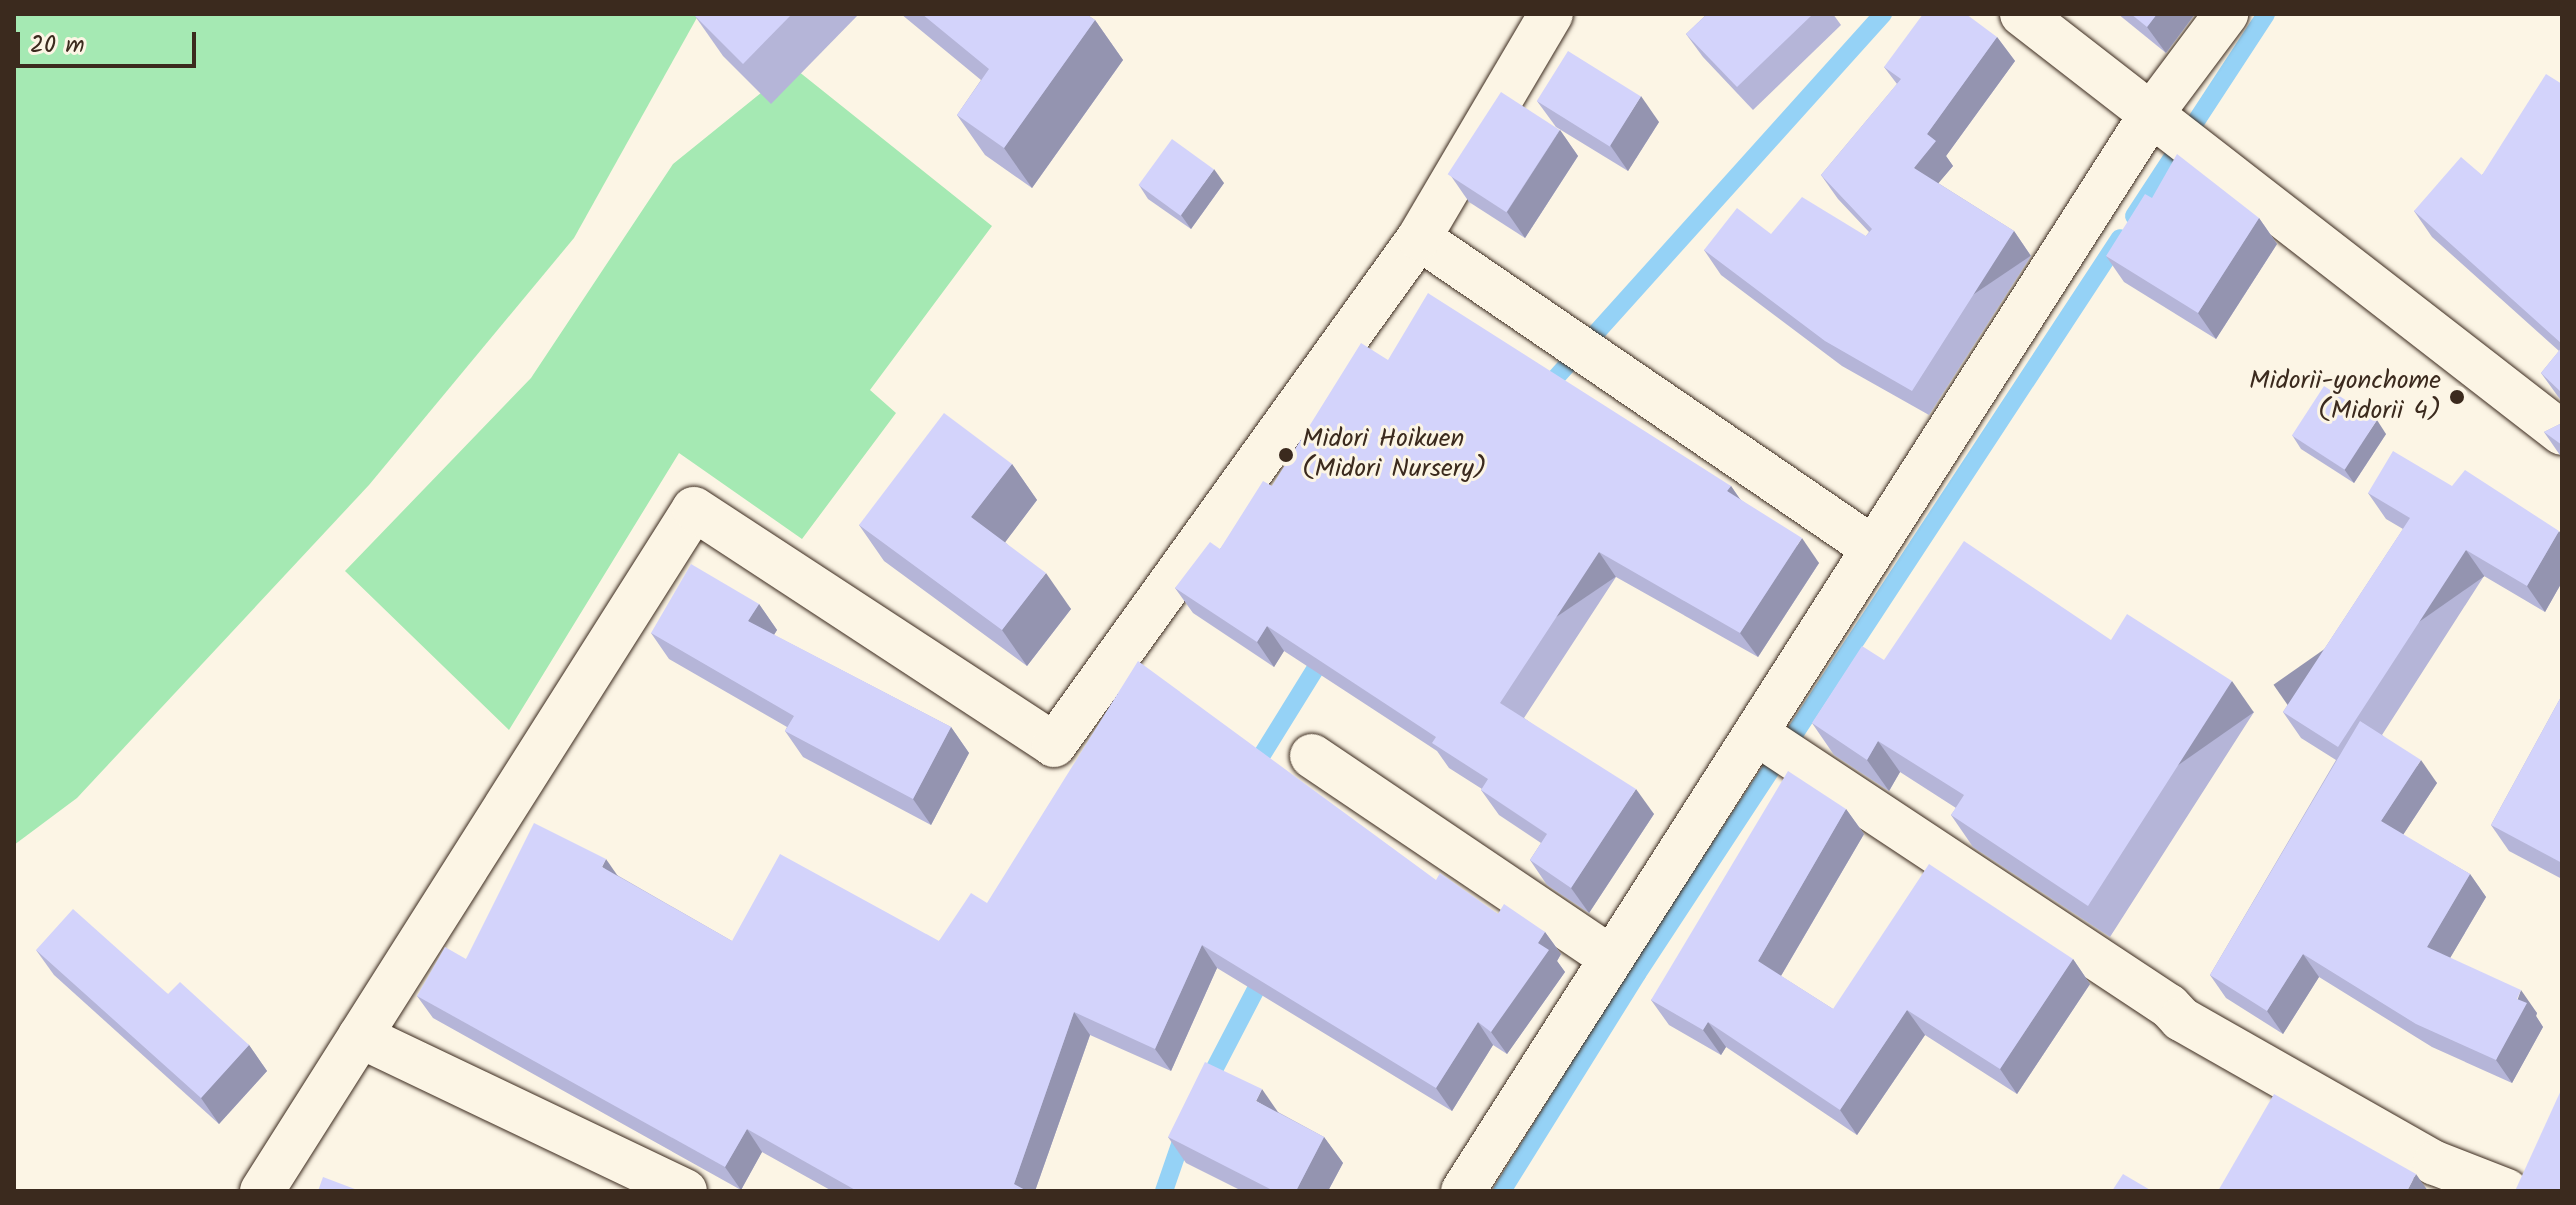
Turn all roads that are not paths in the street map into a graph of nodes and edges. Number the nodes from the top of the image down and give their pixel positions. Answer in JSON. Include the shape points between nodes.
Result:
{"nodes":[{"id":1,"x":1551,"y":14,"type":"edge"},
{"id":2,"x":2022,"y":14,"type":"edge"},
{"id":3,"x":2226,"y":14,"type":"edge"},
{"id":4,"x":2152,"y":113,"type":"junction"},
{"id":5,"x":1419,"y":238,"type":"junction"},
{"id":6,"x":2562,"y":433,"type":"edge"},
{"id":7,"x":1873,"y":548,"type":"junction"},
{"id":8,"x":1756,"y":733,"type":"junction"},
{"id":9,"x":1312,"y":756,"type":"dead end"},
{"id":10,"x":1611,"y":958,"type":"junction"},
{"id":11,"x":360,"y":1036,"type":"junction"},
{"id":12,"x":262,"y":1191,"type":"edge"},
{"id":13,"x":685,"y":1191,"type":"edge"},
{"id":14,"x":1463,"y":1191,"type":"edge"},
{"id":15,"x":2507,"y":1191,"type":"edge"}],
"edges":[{"from":1,"to":5,"type":"street"},
{"from":2,"to":4,"type":"street"},
{"from":3,"to":4,"type":"street"},
{"from":4,"to":6,"type":"street"},
{"from":4,"to":7,"type":"street"},
{"from":5,"to":7,"type":"street"},
{"from":5,"to":11,"type":"street","via":[[1054,745],[694,509]]},
{"from":7,"to":8,"type":"street"},
{"from":8,"to":10,"type":"street"},
{"from":8,"to":15,"type":"street","via":[[2169,1006],[2181,1019],[2435,1163]]},
{"from":9,"to":10,"type":"street"},
{"from":10,"to":14,"type":"street"},
{"from":11,"to":12,"type":"street"},
{"from":11,"to":13,"type":"street"}]}
